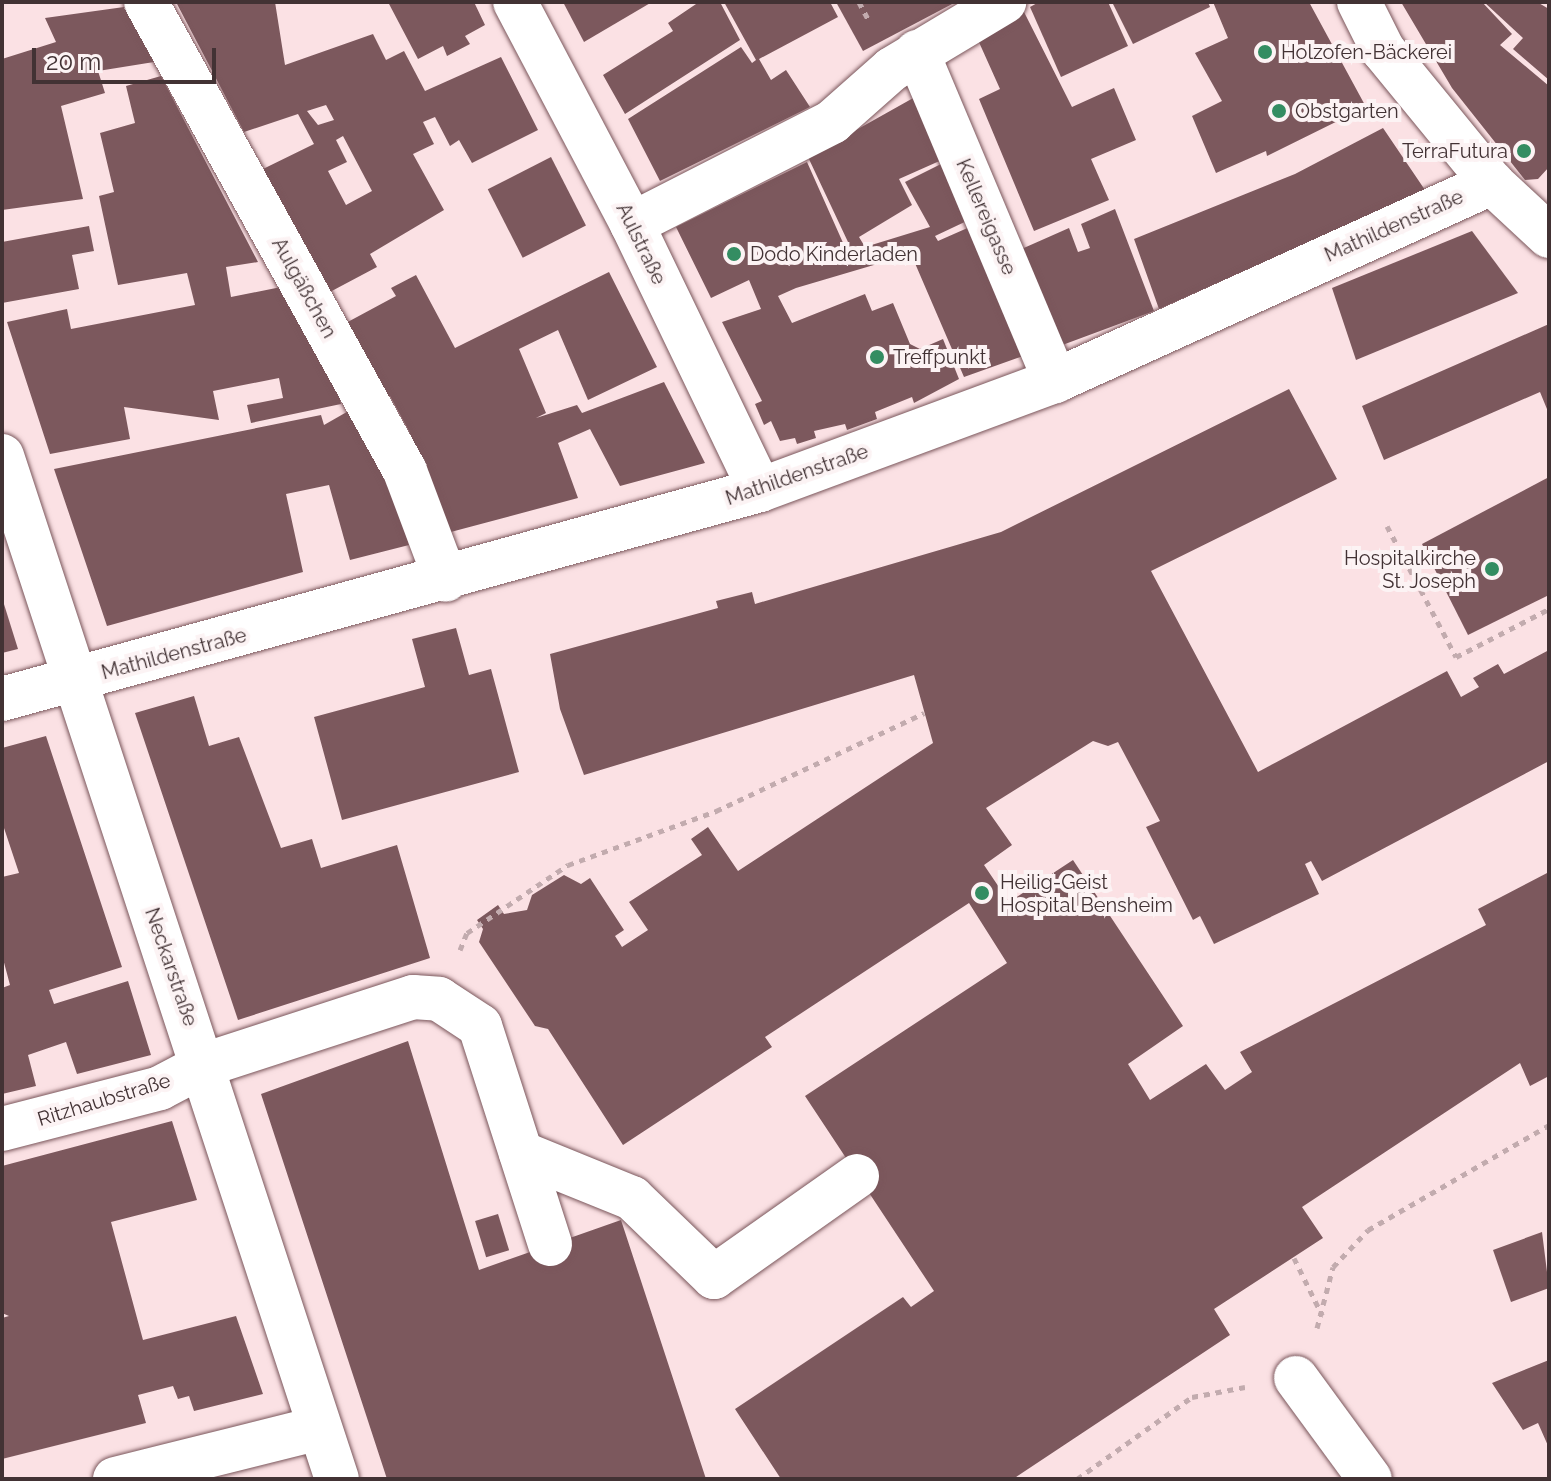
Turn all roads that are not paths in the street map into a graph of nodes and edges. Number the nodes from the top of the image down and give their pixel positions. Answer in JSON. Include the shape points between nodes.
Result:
{"nodes":[{"id":1,"x":146,"y":2,"type":"edge"},
{"id":2,"x":515,"y":2,"type":"edge"},
{"id":3,"x":1004,"y":2,"type":"edge"},
{"id":4,"x":1359,"y":2,"type":"edge"},
{"id":5,"x":917,"y":52,"type":"junction"},
{"id":6,"x":1492,"y":183,"type":"junction"},
{"id":7,"x":632,"y":224,"type":"junction"},
{"id":8,"x":1548,"y":231,"type":"edge"},
{"id":9,"x":1055,"y":381,"type":"junction"},
{"id":10,"x":2,"y":456,"type":"edge"},
{"id":11,"x":760,"y":490,"type":"junction"},
{"id":12,"x":446,"y":580,"type":"junction"},
{"id":13,"x":74,"y":681,"type":"junction"},
{"id":14,"x":2,"y":699,"type":"edge"},
{"id":15,"x":204,"y":1065,"type":"junction"},
{"id":16,"x":2,"y":1129,"type":"edge"},
{"id":17,"x":521,"y":1153,"type":"junction"},
{"id":18,"x":857,"y":1176,"type":"dead end"},
{"id":19,"x":550,"y":1244,"type":"dead end"},
{"id":20,"x":1296,"y":1378,"type":"road end"},
{"id":21,"x":319,"y":1428,"type":"junction"},
{"id":22,"x":115,"y":1479,"type":"edge"},
{"id":23,"x":337,"y":1479,"type":"edge"},
{"id":24,"x":1370,"y":1479,"type":"edge"}],
"edges":[{"from":1,"to":12,"type":"street","name":"Aulgäßchen","via":[[405,471]]},
{"from":2,"to":7,"type":"street","name":"Aulstraße"},
{"from":3,"to":5,"type":"street"},
{"from":4,"to":6,"type":"street","via":[[1383,50]]},
{"from":5,"to":7,"type":"street","via":[[832,122]]},
{"from":5,"to":9,"type":"street","name":"Kellereigasse"},
{"from":6,"to":8,"type":"street"},
{"from":6,"to":9,"type":"street","name":"Mathildenstraße"},
{"from":7,"to":11,"type":"street","name":"Aulstraße"},
{"from":9,"to":11,"type":"street","name":"Mathildenstraße"},
{"from":10,"to":13,"type":"street","name":"Neckarstraße"},
{"from":11,"to":12,"type":"street","name":"Mathildenstraße"},
{"from":12,"to":13,"type":"street","name":"Mathildenstraße"},
{"from":13,"to":14,"type":"street","name":"Mathildenstraße"},
{"from":13,"to":15,"type":"street","name":"Neckarstraße"},
{"from":15,"to":16,"type":"street","name":"Ritzhaubstraße","via":[[160,1088]]},
{"from":15,"to":17,"type":"street","name":"Ritzhaubstraße","via":[[413,997],[439,999],[480,1026]]},
{"from":15,"to":21,"type":"street","name":"Neckarstraße"},
{"from":17,"to":18,"type":"street","via":[[632,1198],[714,1277]]},
{"from":17,"to":19,"type":"street"},
{"from":20,"to":24,"type":"street"},
{"from":21,"to":22,"type":"street"},
{"from":21,"to":23,"type":"street","name":"Neckarstraße"}]}
